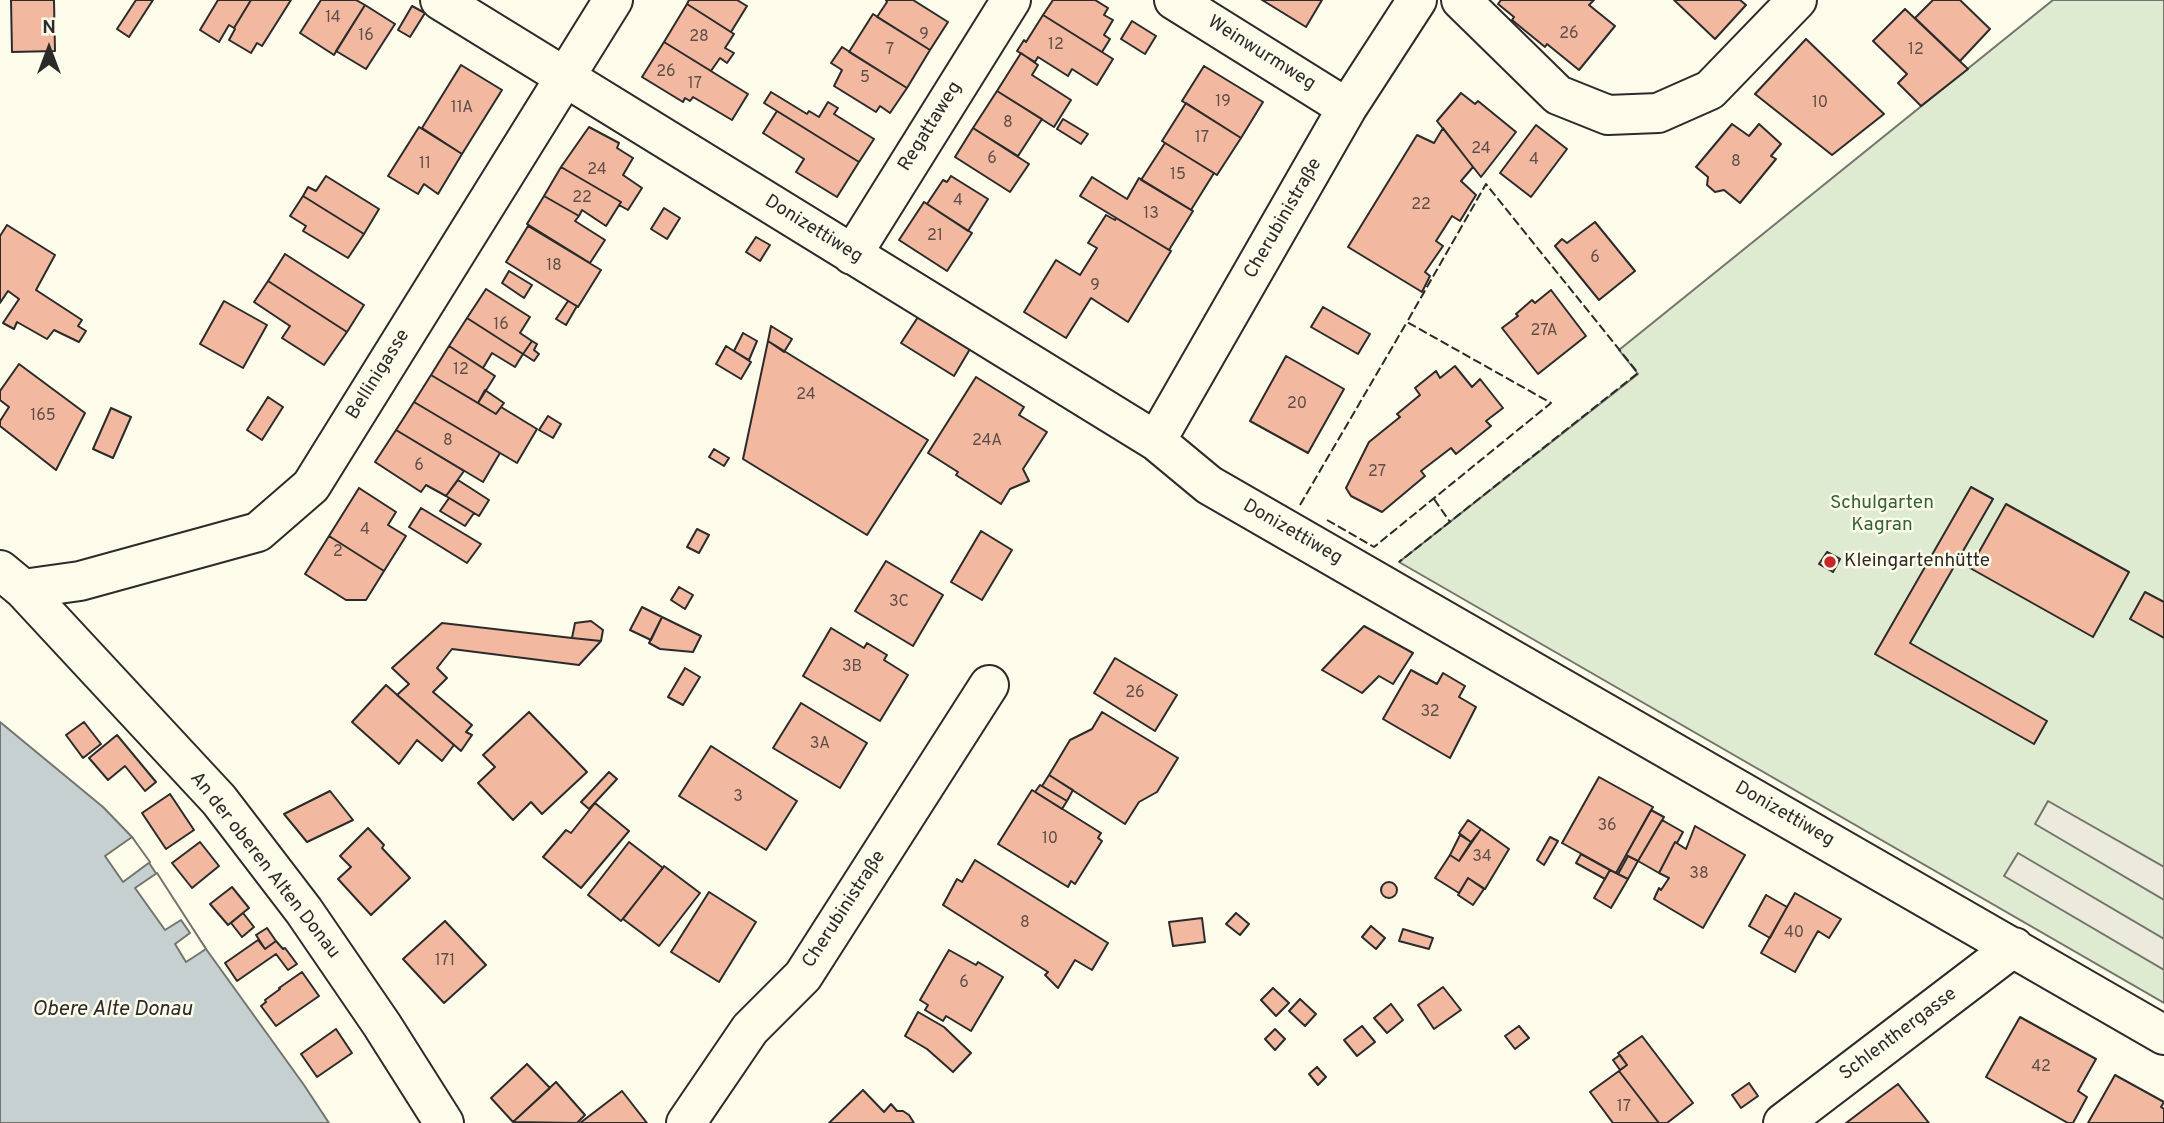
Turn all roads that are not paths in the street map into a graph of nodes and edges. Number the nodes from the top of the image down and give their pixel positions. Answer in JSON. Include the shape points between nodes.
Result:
{"nodes":[{"id":1,"x":439,"y":0,"type":"edge"},
{"id":2,"x":613,"y":0,"type":"edge"},
{"id":3,"x":1010,"y":0,"type":"edge"},
{"id":4,"x":1174,"y":0,"type":"edge"},
{"id":5,"x":1417,"y":0,"type":"edge"},
{"id":6,"x":1461,"y":0,"type":"edge"},
{"id":7,"x":1797,"y":0,"type":"edge"},
{"id":8,"x":566,"y":77,"type":"junction"},
{"id":9,"x":1347,"y":108,"type":"junction"},
{"id":10,"x":852,"y":254,"type":"junction"},
{"id":11,"x":1156,"y":442,"type":"junction"},
{"id":12,"x":11,"y":580,"type":"edge"},
{"id":13,"x":989,"y":685,"type":"dead end"},
{"id":14,"x":2014,"y":947,"type":"junction"},
{"id":15,"x":2164,"y":1035,"type":"edge"},
{"id":16,"x":444,"y":1123,"type":"edge"},
{"id":17,"x":686,"y":1123,"type":"edge"},
{"id":18,"x":1783,"y":1123,"type":"edge"}],
"edges":[{"from":1,"to":8,"type":"street","name":"Donizettiweg"},
{"from":2,"to":8,"type":"street","name":"Bellinigasse"},
{"from":3,"to":10,"type":"street","name":"Regattaweg"},
{"from":4,"to":9,"type":"street","name":"Weinwurmweg"},
{"from":5,"to":9,"type":"street","name":"Cherubinistraße"},
{"from":6,"to":7,"type":"street","via":[[1558,95],[1608,115],[1658,113],[1710,90]]},
{"from":8,"to":10,"type":"street","name":"Donizettiweg"},
{"from":8,"to":12,"type":"street","name":"Bellinigasse","via":[[311,486],[258,533],[80,581]]},
{"from":9,"to":11,"type":"street","name":"Cherubinistraße"},
{"from":10,"to":11,"type":"street","name":"Donizettiweg"},
{"from":11,"to":14,"type":"street","name":"Donizettiweg","via":[[1209,485]]},
{"from":12,"to":16,"type":"street","name":"An der oberen Alten Donau","via":[[219,800],[304,911]]},
{"from":13,"to":17,"type":"street","name":"Cherubinistraße","via":[[803,976],[750,1029]]},
{"from":14,"to":15,"type":"street","name":"Donizettiweg"},
{"from":14,"to":18,"type":"street","name":"Schlenthergasse"}]}
